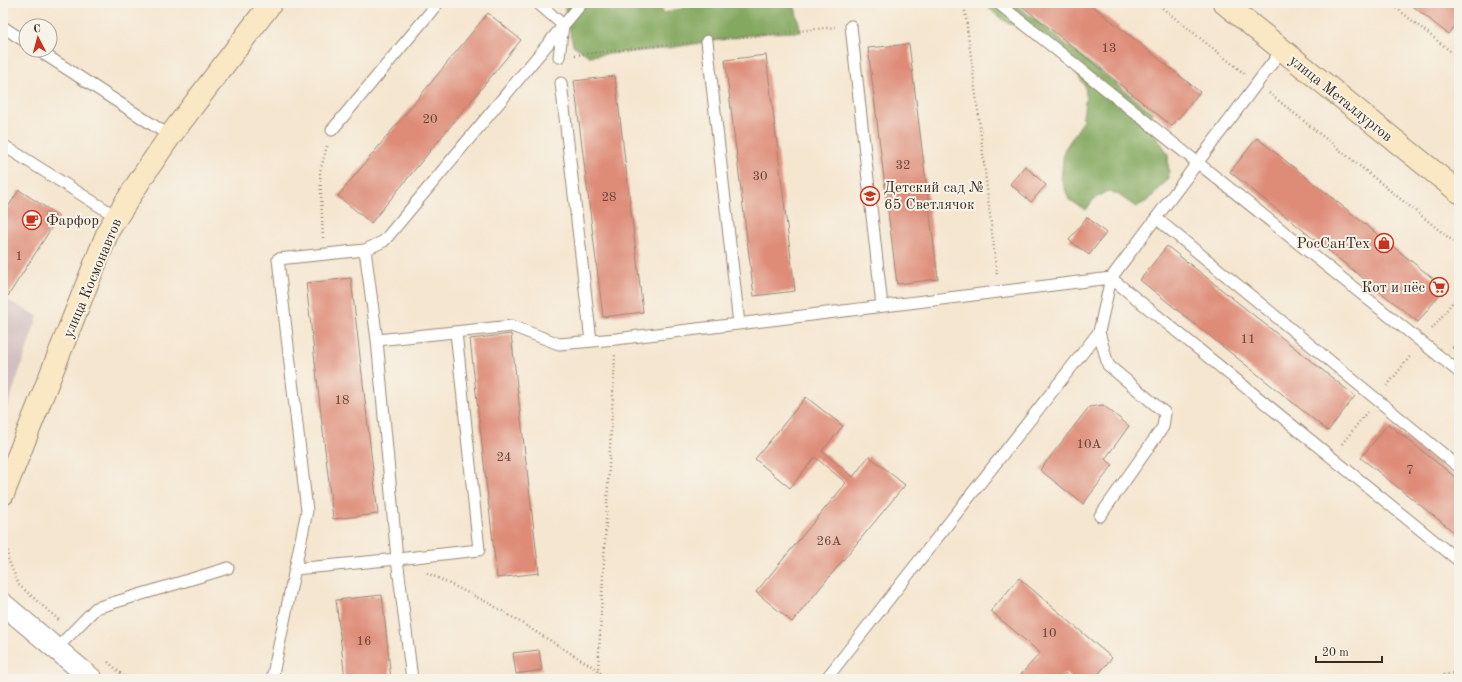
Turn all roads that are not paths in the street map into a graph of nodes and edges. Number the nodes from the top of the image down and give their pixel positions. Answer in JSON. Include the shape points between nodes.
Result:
{"nodes":[{"id":1,"x":271,"y":3,"type":"edge"},
{"id":2,"x":438,"y":3,"type":"edge"},
{"id":3,"x":538,"y":3,"type":"edge"},
{"id":4,"x":582,"y":3,"type":"edge"},
{"id":5,"x":998,"y":3,"type":"edge"},
{"id":6,"x":1224,"y":3,"type":"edge"},
{"id":7,"x":563,"y":25,"type":"junction"},
{"id":8,"x":851,"y":26,"type":"dead end"},
{"id":9,"x":3,"y":27,"type":"edge"},
{"id":10,"x":18,"y":37,"type":"edge"},
{"id":11,"x":707,"y":41,"type":"dead end"},
{"id":12,"x":1282,"y":50,"type":"junction"},
{"id":13,"x":559,"y":57,"type":"dead end"},
{"id":14,"x":50,"y":58,"type":"edge"},
{"id":15,"x":561,"y":83,"type":"dead end"},
{"id":16,"x":332,"y":130,"type":"road end"},
{"id":17,"x":170,"y":136,"type":"junction"},
{"id":18,"x":3,"y":145,"type":"edge"},
{"id":19,"x":1198,"y":162,"type":"junction"},
{"id":20,"x":1459,"y":192,"type":"edge"},
{"id":21,"x":117,"y":217,"type":"junction"},
{"id":22,"x":1156,"y":218,"type":"junction"},
{"id":23,"x":365,"y":250,"type":"junction"},
{"id":24,"x":1111,"y":278,"type":"junction"},
{"id":25,"x":882,"y":306,"type":"junction"},
{"id":26,"x":739,"y":324,"type":"junction"},
{"id":27,"x":456,"y":332,"type":"junction"},
{"id":28,"x":1099,"y":332,"type":"junction"},
{"id":29,"x":377,"y":340,"type":"junction"},
{"id":30,"x":591,"y":341,"type":"junction"},
{"id":31,"x":1459,"y":372,"type":"edge"},
{"id":32,"x":1459,"y":467,"type":"edge"},
{"id":33,"x":6,"y":503,"type":"edge"},
{"id":34,"x":1100,"y":516,"type":"dead end"},
{"id":35,"x":397,"y":559,"type":"junction"},
{"id":36,"x":1459,"y":561,"type":"edge"},
{"id":37,"x":228,"y":568,"type":"dead end"},
{"id":38,"x":295,"y":569,"type":"junction"},
{"id":39,"x":3,"y":604,"type":"edge"},
{"id":40,"x":56,"y":649,"type":"junction"},
{"id":41,"x":92,"y":679,"type":"edge"},
{"id":42,"x":272,"y":679,"type":"edge"},
{"id":43,"x":412,"y":679,"type":"edge"},
{"id":44,"x":826,"y":679,"type":"edge"}],
"edges":[{"from":1,"to":17,"type":"main road","name":"улица Космонавтов"},
{"from":2,"to":16,"type":"lane"},
{"from":3,"to":7,"type":"lane"},
{"from":4,"to":7,"type":"lane"},
{"from":5,"to":19,"type":"lane"},
{"from":6,"to":12,"type":"main road","name":"улица Металлургов"},
{"from":7,"to":13,"type":"lane"},
{"from":7,"to":23,"type":"lane","via":[[384,241]]},
{"from":8,"to":25,"type":"lane"},
{"from":9,"to":10,"type":"lane"},
{"from":11,"to":26,"type":"lane"},
{"from":12,"to":19,"type":"lane"},
{"from":12,"to":20,"type":"main road","name":"улица Металлургов"},
{"from":14,"to":17,"type":"lane"},
{"from":15,"to":30,"type":"lane"},
{"from":17,"to":21,"type":"main road","name":"улица Космонавтов"},
{"from":18,"to":21,"type":"lane"},
{"from":19,"to":22,"type":"lane"},
{"from":19,"to":31,"type":"lane"},
{"from":21,"to":33,"type":"main road","name":"улица Космонавтов","via":[[109,229]]},
{"from":22,"to":24,"type":"lane"},
{"from":22,"to":32,"type":"lane"},
{"from":23,"to":29,"type":"lane"},
{"from":23,"to":38,"type":"lane","via":[[278,259],[307,511]]},
{"from":24,"to":25,"type":"lane"},
{"from":24,"to":28,"type":"lane"},
{"from":24,"to":36,"type":"lane"},
{"from":25,"to":26,"type":"lane"},
{"from":26,"to":30,"type":"lane"},
{"from":27,"to":29,"type":"lane"},
{"from":27,"to":30,"type":"lane","via":[[512,326],[559,344]]},
{"from":27,"to":35,"type":"lane","via":[[479,550]]},
{"from":28,"to":34,"type":"lane","via":[[1108,365],[1165,413],[1163,427]]},
{"from":28,"to":44,"type":"lane"},
{"from":29,"to":35,"type":"lane"},
{"from":35,"to":38,"type":"lane"},
{"from":35,"to":43,"type":"lane"},
{"from":37,"to":40,"type":"lane","via":[[96,608]]},
{"from":38,"to":42,"type":"lane"},
{"from":39,"to":40,"type":"street"},
{"from":40,"to":41,"type":"street"}]}
